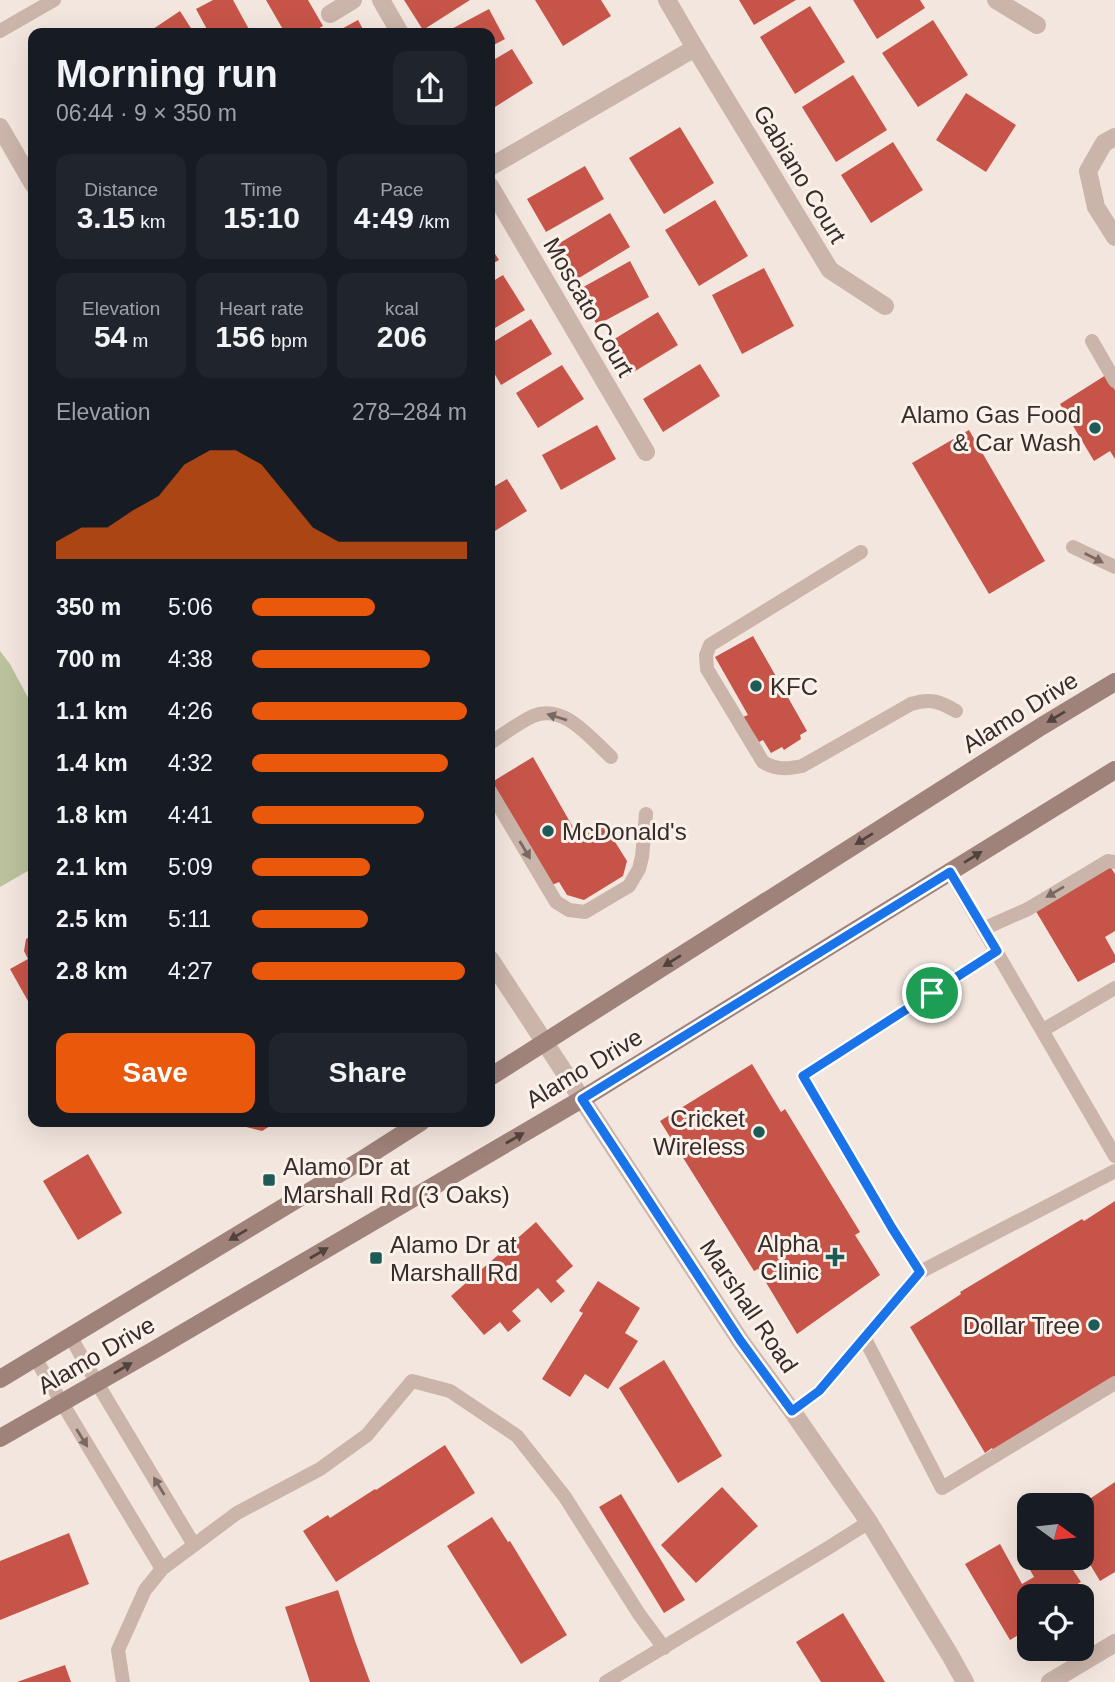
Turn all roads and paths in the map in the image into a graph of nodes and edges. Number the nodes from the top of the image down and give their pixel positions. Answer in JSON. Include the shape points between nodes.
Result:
{"nodes":[{"id":1,"x":54,"y":0,"type":"edge"},
{"id":2,"x":353,"y":0,"type":"edge"},
{"id":3,"x":381,"y":0,"type":"edge"},
{"id":4,"x":667,"y":0,"type":"edge"},
{"id":5,"x":996,"y":0,"type":"edge"},
{"id":6,"x":330,"y":14,"type":"dead end"},
{"id":7,"x":1037,"y":25,"type":"dead end"},
{"id":8,"x":397,"y":28,"type":"edge"},
{"id":9,"x":0,"y":31,"type":"edge"},
{"id":10,"x":695,"y":48,"type":"junction"},
{"id":11,"x":0,"y":127,"type":"edge"},
{"id":12,"x":1115,"y":136,"type":"edge"},
{"id":13,"x":495,"y":164,"type":"edge"},
{"id":14,"x":28,"y":175,"type":"edge"},
{"id":15,"x":495,"y":195,"type":"edge"},
{"id":16,"x":1115,"y":237,"type":"edge"},
{"id":17,"x":885,"y":306,"type":"dead end"},
{"id":18,"x":1092,"y":341,"type":"dead end"},
{"id":19,"x":1115,"y":380,"type":"edge"},
{"id":20,"x":646,"y":452,"type":"dead end"},
{"id":21,"x":1073,"y":547,"type":"dead end"},
{"id":22,"x":861,"y":552,"type":"dead end"},
{"id":23,"x":1115,"y":567,"type":"edge"},
{"id":24,"x":1115,"y":682,"type":"edge"},
{"id":25,"x":956,"y":711,"type":"dead end"},
{"id":26,"x":495,"y":740,"type":"edge"},
{"id":27,"x":611,"y":757,"type":"dead end"},
{"id":28,"x":1115,"y":770,"type":"edge"},
{"id":29,"x":495,"y":799,"type":"edge"},
{"id":30,"x":646,"y":814,"type":"dead end"},
{"id":31,"x":1115,"y":862,"type":"edge"},
{"id":32,"x":950,"y":872,"type":"junction"},
{"id":33,"x":983,"y":929,"type":"junction"},
{"id":34,"x":997,"y":951,"type":"junction"},
{"id":35,"x":495,"y":967,"type":"edge"},
{"id":36,"x":1115,"y":988,"type":"edge"},
{"id":37,"x":1043,"y":1030,"type":"junction"},
{"id":38,"x":545,"y":1042,"type":"junction"},
{"id":39,"x":495,"y":1074,"type":"edge"},
{"id":40,"x":582,"y":1099,"type":"junction"},
{"id":41,"x":413,"y":1127,"type":"edge"},
{"id":42,"x":1115,"y":1156,"type":"edge"},
{"id":43,"x":1115,"y":1171,"type":"edge"},
{"id":44,"x":920,"y":1272,"type":"junction"},
{"id":45,"x":71,"y":1336,"type":"junction"},
{"id":46,"x":865,"y":1339,"type":"junction"},
{"id":47,"x":34,"y":1358,"type":"junction"},
{"id":48,"x":0,"y":1379,"type":"edge"},
{"id":49,"x":1115,"y":1382,"type":"edge"},
{"id":50,"x":97,"y":1383,"type":"junction"},
{"id":51,"x":61,"y":1404,"type":"junction"},
{"id":52,"x":792,"y":1411,"type":"junction"},
{"id":53,"x":0,"y":1438,"type":"edge"},
{"id":54,"x":869,"y":1522,"type":"junction"},
{"id":55,"x":194,"y":1545,"type":"junction"},
{"id":56,"x":162,"y":1569,"type":"junction"},
{"id":57,"x":1115,"y":1643,"type":"edge"},
{"id":58,"x":664,"y":1647,"type":"junction"},
{"id":59,"x":123,"y":1682,"type":"edge"},
{"id":60,"x":606,"y":1682,"type":"edge"},
{"id":61,"x":965,"y":1682,"type":"edge"},
{"id":62,"x":1050,"y":1682,"type":"edge"}],
"edges":[{"from":1,"to":9,"type":"lane"},
{"from":2,"to":6,"type":"street"},
{"from":3,"to":8,"type":"street"},
{"from":4,"to":10,"type":"street","name":"Gabiano Court"},
{"from":5,"to":7,"type":"street"},
{"from":10,"to":13,"type":"street"},
{"from":10,"to":17,"type":"street","name":"Gabiano Court","via":[[830,270]]},
{"from":11,"to":14,"type":"street"},
{"from":12,"to":16,"type":"street","via":[[1104,143],[1088,171],[1096,207]]},
{"from":15,"to":20,"type":"street","name":"Moscato Court"},
{"from":18,"to":19,"type":"lane"},
{"from":21,"to":23,"type":"lane","one_way":true},
{"from":22,"to":25,"type":"lane","via":[[710,645],[706,669],[763,762],[774,768],[802,766],[922,700]]},
{"from":24,"to":38,"type":"main road","name":"Alamo Drive","one_way":true},
{"from":27,"to":26,"type":"lane","one_way":true,"via":[[563,716],[550,712],[533,716]]},
{"from":32,"to":28,"type":"main road","name":"Alamo Drive","one_way":true},
{"from":29,"to":30,"type":"lane","one_way":true,"via":[[556,902],[586,912],[629,886],[642,857]]},
{"from":31,"to":33,"type":"lane","one_way":true,"via":[[1108,861],[1028,909]]},
{"from":32,"to":33,"type":"lane"},
{"from":32,"to":40,"type":"main road","name":"Alamo Drive"},
{"from":33,"to":34,"type":"lane"},
{"from":34,"to":37,"type":"lane"},
{"from":34,"to":44,"type":"lane","via":[[803,1076]]},
{"from":35,"to":38,"type":"street","name":"Marshall Road"},
{"from":36,"to":37,"type":"lane"},
{"from":37,"to":42,"type":"lane"},
{"from":38,"to":39,"type":"main road","name":"Alamo Drive"},
{"from":38,"to":40,"type":"street","name":"Marshall Road"},
{"from":50,"to":40,"type":"main road","name":"Alamo Drive","one_way":true},
{"from":40,"to":52,"type":"street","name":"Marshall Road"},
{"from":41,"to":45,"type":"main road","name":"Alamo Drive","one_way":true},
{"from":43,"to":44,"type":"lane"},
{"from":44,"to":46,"type":"lane"},
{"from":45,"to":47,"type":"main road","name":"Alamo Drive"},
{"from":45,"to":50,"type":"lane"},
{"from":46,"to":49,"type":"lane","via":[[942,1488]]},
{"from":46,"to":52,"type":"lane","via":[[819,1391]]},
{"from":47,"to":48,"type":"main road","name":"Alamo Drive"},
{"from":47,"to":51,"type":"lane"},
{"from":50,"to":51,"type":"main road","name":"Alamo Drive"},
{"from":55,"to":50,"type":"lane","one_way":true},
{"from":51,"to":53,"type":"main road","name":"Alamo Drive"},
{"from":51,"to":56,"type":"lane","one_way":true},
{"from":52,"to":54,"type":"street","name":"Marshall Road"},
{"from":54,"to":58,"type":"lane"},
{"from":54,"to":61,"type":"street","name":"Marshall Road"},
{"from":55,"to":56,"type":"lane"},
{"from":55,"to":58,"type":"lane","via":[[237,1513],[320,1469],[367,1435],[411,1381],[450,1391],[517,1436],[565,1497]]},
{"from":56,"to":59,"type":"lane","via":[[145,1590],[118,1650]]},
{"from":57,"to":62,"type":"street"},
{"from":58,"to":60,"type":"lane"}]}
